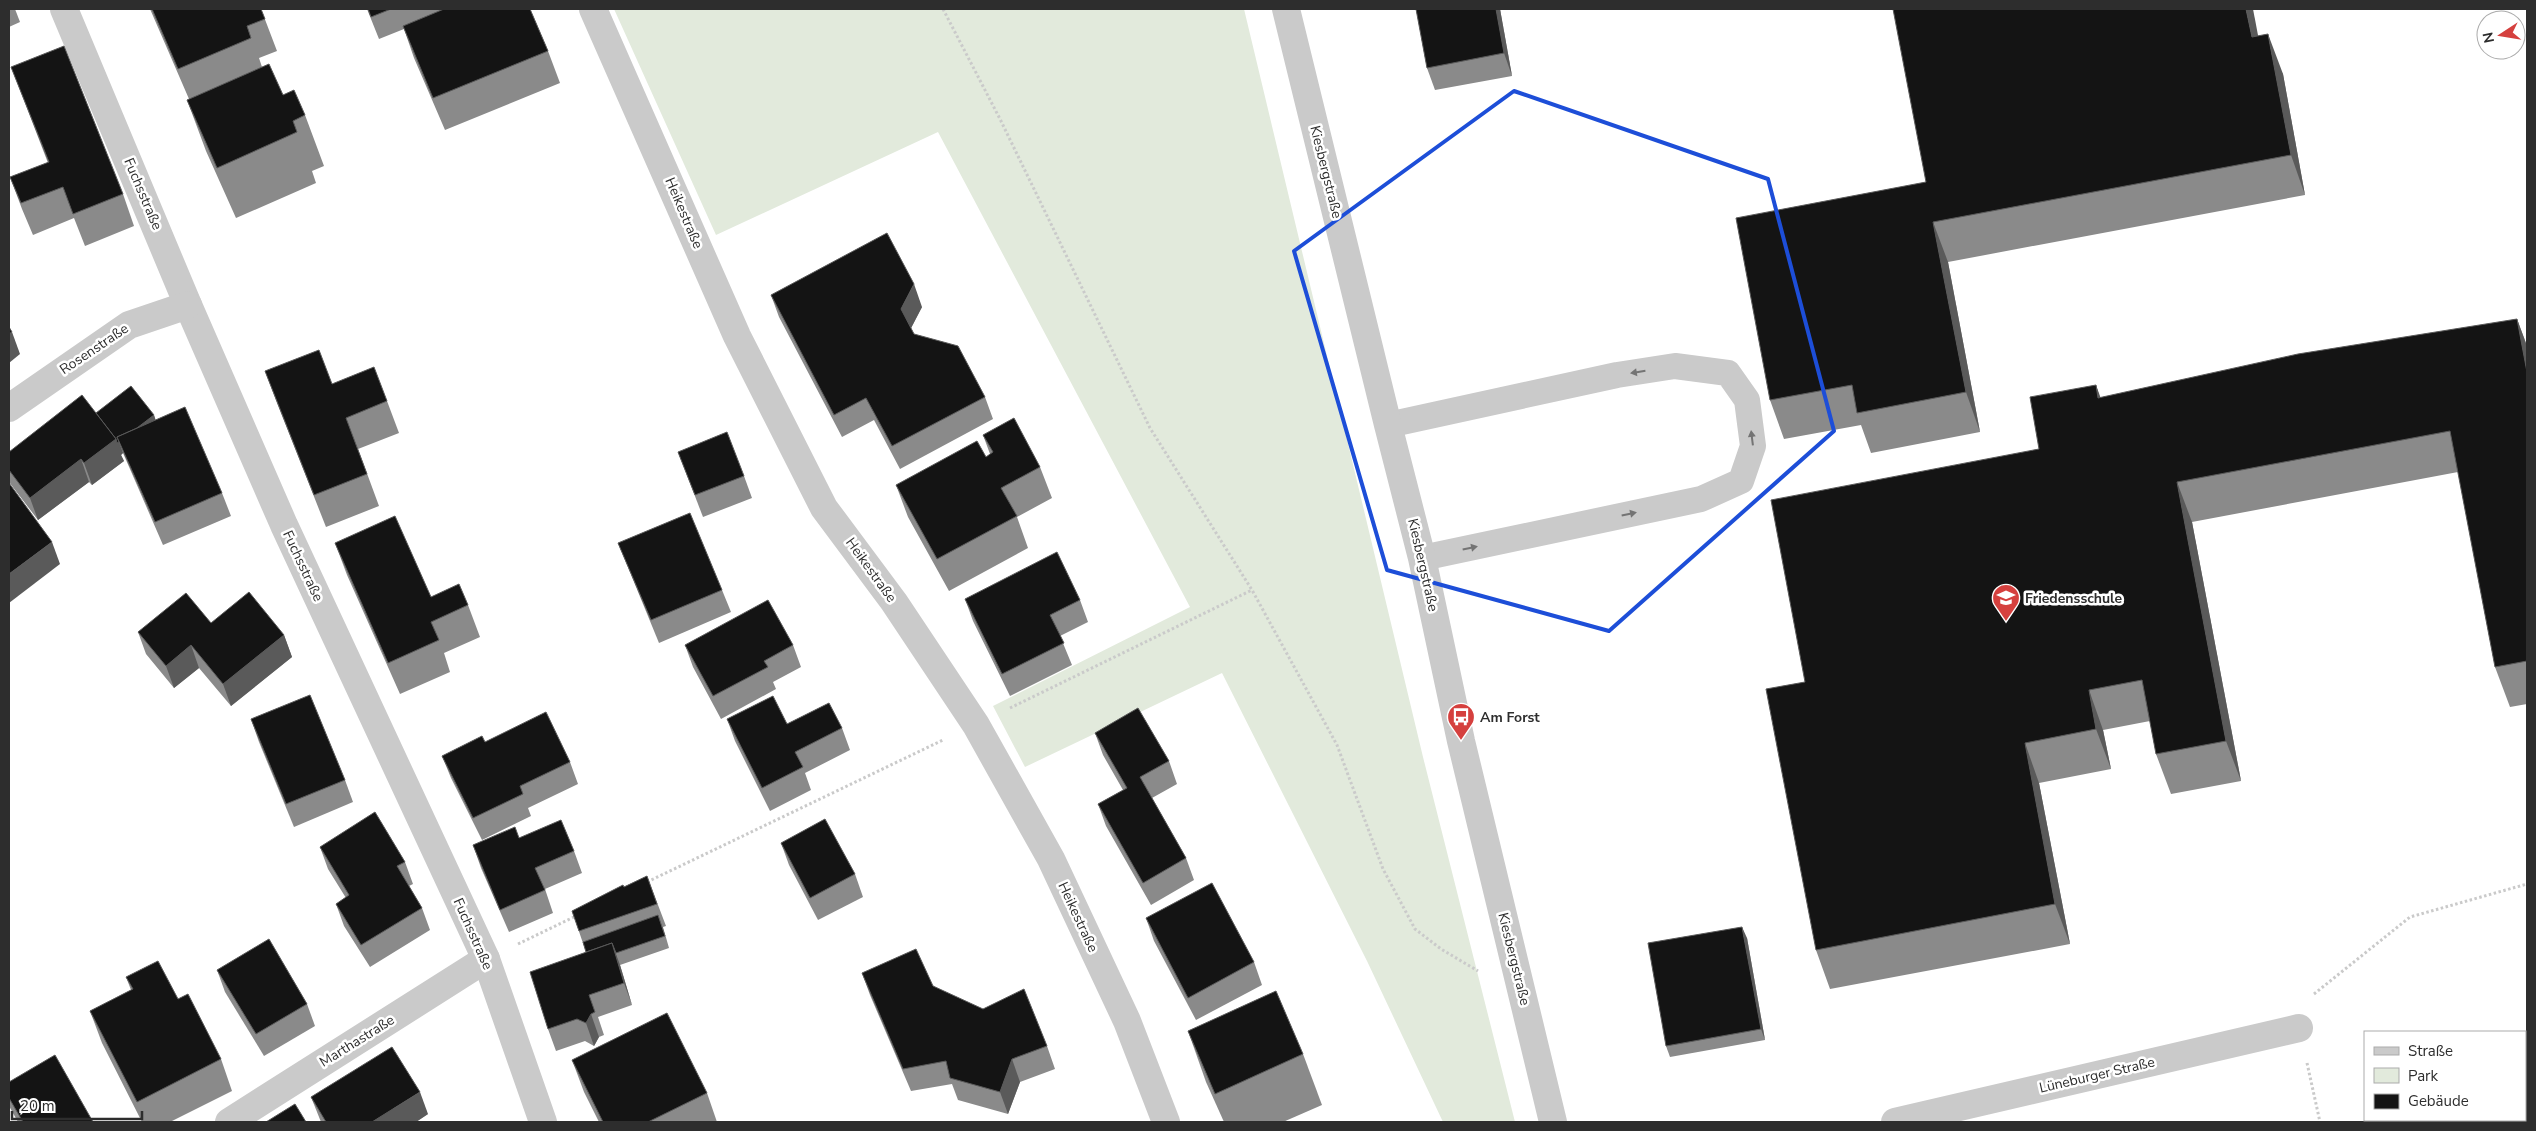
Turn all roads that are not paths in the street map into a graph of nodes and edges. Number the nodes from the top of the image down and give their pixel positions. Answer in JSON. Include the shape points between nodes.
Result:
{"nodes":[{"id":1,"x":64,"y":9,"type":"edge"},
{"id":2,"x":593,"y":9,"type":"edge"},
{"id":3,"x":1286,"y":9,"type":"edge"},
{"id":4,"x":188,"y":305,"type":"junction"},
{"id":5,"x":9,"y":408,"type":"edge"},
{"id":6,"x":1388,"y":425,"type":"junction"},
{"id":7,"x":1422,"y":558,"type":"junction"},
{"id":8,"x":486,"y":959,"type":"junction"},
{"id":9,"x":2299,"y":1028,"type":"road end"},
{"id":10,"x":229,"y":1122,"type":"edge"},
{"id":11,"x":543,"y":1122,"type":"edge"},
{"id":12,"x":1166,"y":1122,"type":"edge"},
{"id":13,"x":1553,"y":1122,"type":"edge"},
{"id":14,"x":1894,"y":1122,"type":"edge"}],
"edges":[{"from":1,"to":4,"type":"street","name":"Fuchsstraße"},
{"from":2,"to":12,"type":"street","name":"Heikestraße","via":[[737,336],[824,508],[894,602],[976,725],[1051,859],[1127,1021]]},
{"from":3,"to":6,"type":"street","name":"Kiesbergstraße"},
{"from":4,"to":5,"type":"street","name":"Rosenstraße","via":[[129,325]]},
{"from":4,"to":8,"type":"street","name":"Fuchsstraße","via":[[284,525]]},
{"from":6,"to":7,"type":"street","name":"Kiesbergstraße"},
{"from":7,"to":6,"type":"lane","one_way":true,"via":[[1701,499],[1741,481],[1753,446],[1747,400],[1728,373],[1675,366],[1617,375]]},
{"from":7,"to":13,"type":"street","name":"Kiesbergstraße","via":[[1460,741]]},
{"from":8,"to":10,"type":"street","name":"Marthastraße"},
{"from":8,"to":11,"type":"street","name":"Fuchsstraße"},
{"from":9,"to":14,"type":"street","name":"Lüneburger Straße"}]}
